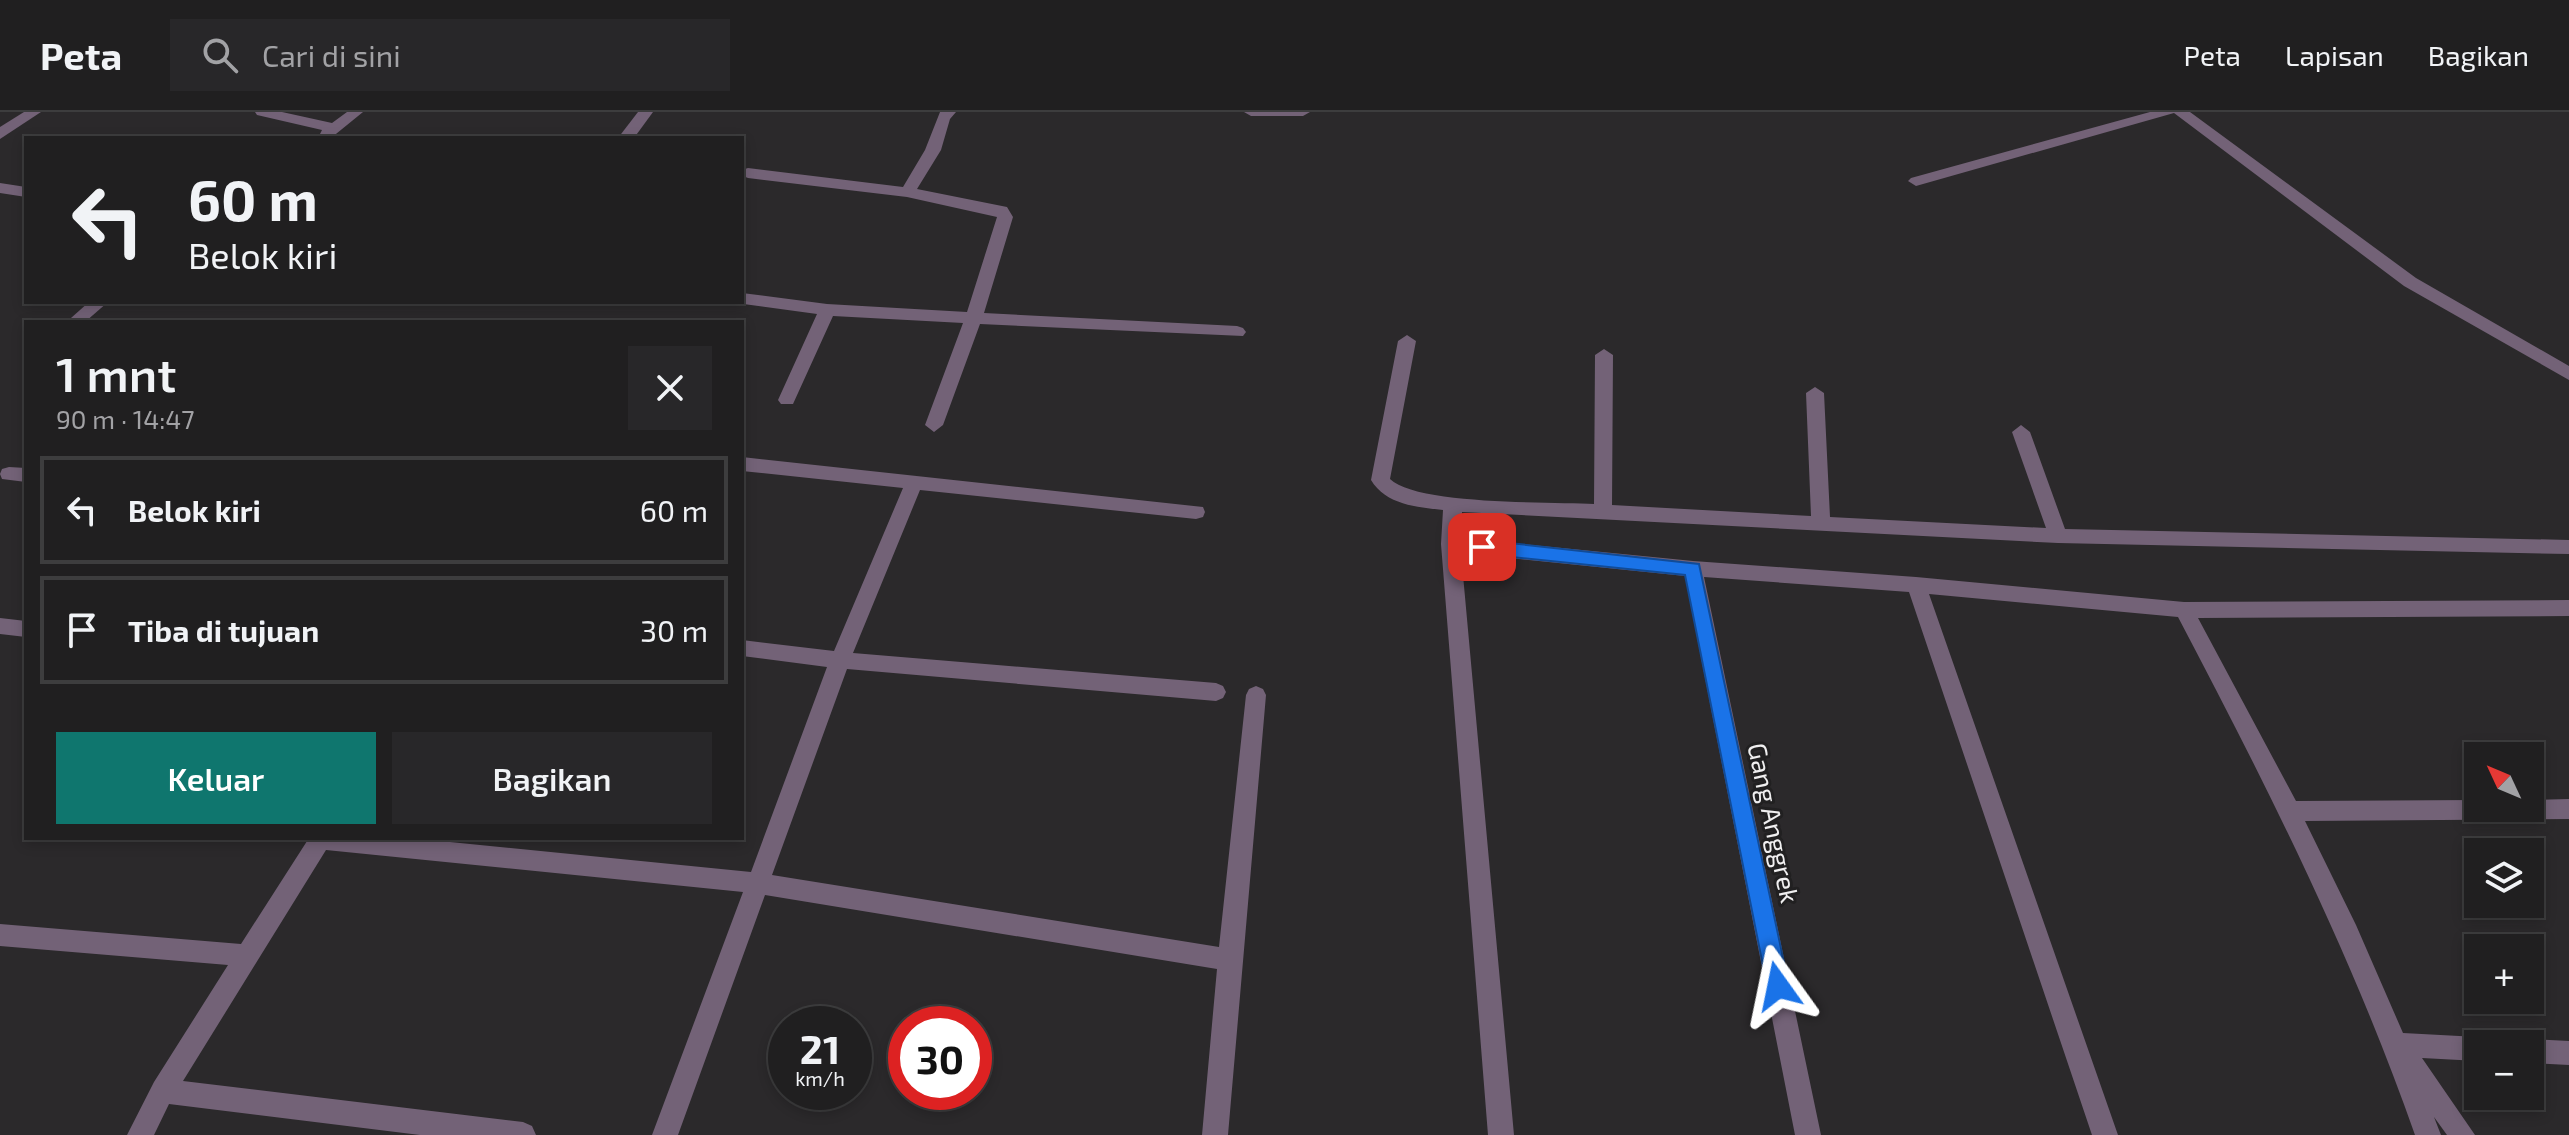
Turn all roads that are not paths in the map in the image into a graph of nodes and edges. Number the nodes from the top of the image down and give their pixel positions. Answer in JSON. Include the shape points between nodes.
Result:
{"nodes":[{"id":1,"x":34,"y":112,"type":"edge"},
{"id":2,"x":262,"y":112,"type":"edge"},
{"id":3,"x":356,"y":112,"type":"edge"},
{"id":4,"x":646,"y":112,"type":"edge"},
{"id":5,"x":949,"y":112,"type":"edge"},
{"id":6,"x":1251,"y":112,"type":"edge"},
{"id":7,"x":1303,"y":112,"type":"edge"},
{"id":8,"x":2167,"y":112,"type":"edge"},
{"id":9,"x":2181,"y":112,"type":"edge"},
{"id":10,"x":327,"y":133,"type":"edge"},
{"id":11,"x":0,"y":134,"type":"edge"},
{"id":12,"x":628,"y":136,"type":"edge"},
{"id":13,"x":748,"y":173,"type":"dead end"},
{"id":14,"x":1916,"y":181,"type":"dead end"},
{"id":15,"x":0,"y":188,"type":"edge"},
{"id":16,"x":24,"y":192,"type":"edge"},
{"id":17,"x":907,"y":192,"type":"junction"},
{"id":18,"x":744,"y":299,"type":"edge"},
{"id":19,"x":97,"y":304,"type":"edge"},
{"id":20,"x":827,"y":310,"type":"junction"},
{"id":21,"x":974,"y":317,"type":"junction"},
{"id":22,"x":79,"y":318,"type":"dead end"},
{"id":23,"x":1237,"y":332,"type":"dead end"},
{"id":24,"x":1407,"y":341,"type":"dead end"},
{"id":25,"x":1604,"y":355,"type":"dead end"},
{"id":26,"x":2569,"y":374,"type":"edge"},
{"id":27,"x":1815,"y":393,"type":"dead end"},
{"id":28,"x":787,"y":400,"type":"dead end"},
{"id":29,"x":934,"y":425,"type":"dead end"},
{"id":30,"x":2021,"y":432,"type":"dead end"},
{"id":31,"x":744,"y":464,"type":"edge"},
{"id":32,"x":914,"y":483,"type":"junction"},
{"id":33,"x":1453,"y":504,"type":"junction"},
{"id":34,"x":1603,"y":510,"type":"junction"},
{"id":35,"x":1196,"y":512,"type":"dead end"},
{"id":36,"x":1821,"y":522,"type":"junction"},
{"id":37,"x":2058,"y":536,"type":"junction"},
{"id":38,"x":1451,"y":544,"type":"junction"},
{"id":39,"x":2569,"y":547,"type":"edge"},
{"id":40,"x":1693,"y":569,"type":"junction"},
{"id":41,"x":1916,"y":585,"type":"junction"},
{"id":42,"x":2569,"y":608,"type":"edge"},
{"id":43,"x":2184,"y":610,"type":"junction"},
{"id":44,"x":0,"y":626,"type":"edge"},
{"id":45,"x":24,"y":629,"type":"edge"},
{"id":46,"x":744,"y":648,"type":"edge"},
{"id":47,"x":840,"y":660,"type":"junction"},
{"id":48,"x":1216,"y":692,"type":"dead end"},
{"id":49,"x":1256,"y":695,"type":"dead end"},
{"id":50,"x":2569,"y":809,"type":"edge"},
{"id":51,"x":2291,"y":811,"type":"junction"},
{"id":52,"x":320,"y":840,"type":"edge"},
{"id":53,"x":331,"y":840,"type":"edge"},
{"id":54,"x":757,"y":883,"type":"junction"},
{"id":55,"x":0,"y":935,"type":"edge"},
{"id":56,"x":248,"y":956,"type":"junction"},
{"id":57,"x":1229,"y":960,"type":"junction"},
{"id":58,"x":2398,"y":1045,"type":"junction"},
{"id":59,"x":2464,"y":1048,"type":"edge"},
{"id":60,"x":2544,"y":1052,"type":"edge"},
{"id":61,"x":2569,"y":1053,"type":"edge"},
{"id":62,"x":163,"y":1091,"type":"junction"},
{"id":63,"x":140,"y":1135,"type":"edge"},
{"id":64,"x":523,"y":1135,"type":"edge"},
{"id":65,"x":665,"y":1135,"type":"edge"},
{"id":66,"x":1215,"y":1135,"type":"edge"},
{"id":67,"x":1501,"y":1135,"type":"edge"},
{"id":68,"x":1808,"y":1135,"type":"edge"},
{"id":69,"x":2105,"y":1135,"type":"edge"},
{"id":70,"x":2428,"y":1135,"type":"edge"},
{"id":71,"x":2462,"y":1135,"type":"edge"}],
"edges":[{"from":1,"to":11,"type":"street"},
{"from":2,"to":10,"type":"street"},
{"from":3,"to":10,"type":"street"},
{"from":4,"to":12,"type":"street"},
{"from":5,"to":17,"type":"street"},
{"from":6,"to":7,"type":"street"},
{"from":8,"to":14,"type":"street"},
{"from":9,"to":26,"type":"street","via":[[2410,282]]},
{"from":13,"to":17,"type":"street"},
{"from":15,"to":16,"type":"street"},
{"from":17,"to":21,"type":"street","via":[[1001,211],[1005,217]]},
{"from":18,"to":20,"type":"street"},
{"from":19,"to":22,"type":"street"},
{"from":20,"to":21,"type":"street"},
{"from":20,"to":28,"type":"street"},
{"from":21,"to":23,"type":"street"},
{"from":21,"to":29,"type":"street"},
{"from":24,"to":33,"type":"street","via":[[1380,480],[1396,494]]},
{"from":25,"to":34,"type":"street"},
{"from":27,"to":36,"type":"street"},
{"from":30,"to":37,"type":"street"},
{"from":31,"to":32,"type":"street"},
{"from":32,"to":35,"type":"street"},
{"from":32,"to":47,"type":"street"},
{"from":33,"to":34,"type":"street"},
{"from":33,"to":38,"type":"street"},
{"from":34,"to":36,"type":"street"},
{"from":36,"to":37,"type":"street"},
{"from":37,"to":39,"type":"street"},
{"from":38,"to":40,"type":"street"},
{"from":38,"to":67,"type":"street"},
{"from":40,"to":41,"type":"street"},
{"from":40,"to":68,"type":"street","name":"Gang Anggrek"},
{"from":41,"to":43,"type":"street"},
{"from":41,"to":69,"type":"street"},
{"from":42,"to":43,"type":"street"},
{"from":43,"to":51,"type":"street"},
{"from":44,"to":45,"type":"street"},
{"from":46,"to":47,"type":"street"},
{"from":47,"to":48,"type":"street"},
{"from":47,"to":54,"type":"street"},
{"from":49,"to":57,"type":"street"},
{"from":50,"to":51,"type":"street"},
{"from":51,"to":58,"type":"street"},
{"from":52,"to":56,"type":"street"},
{"from":53,"to":54,"type":"street"},
{"from":54,"to":57,"type":"street"},
{"from":54,"to":65,"type":"street"},
{"from":55,"to":56,"type":"street"},
{"from":56,"to":62,"type":"street"},
{"from":57,"to":66,"type":"street"},
{"from":58,"to":59,"type":"street"},
{"from":58,"to":70,"type":"street"},
{"from":58,"to":71,"type":"street"},
{"from":60,"to":61,"type":"street"},
{"from":62,"to":63,"type":"street"},
{"from":62,"to":64,"type":"street"}]}
